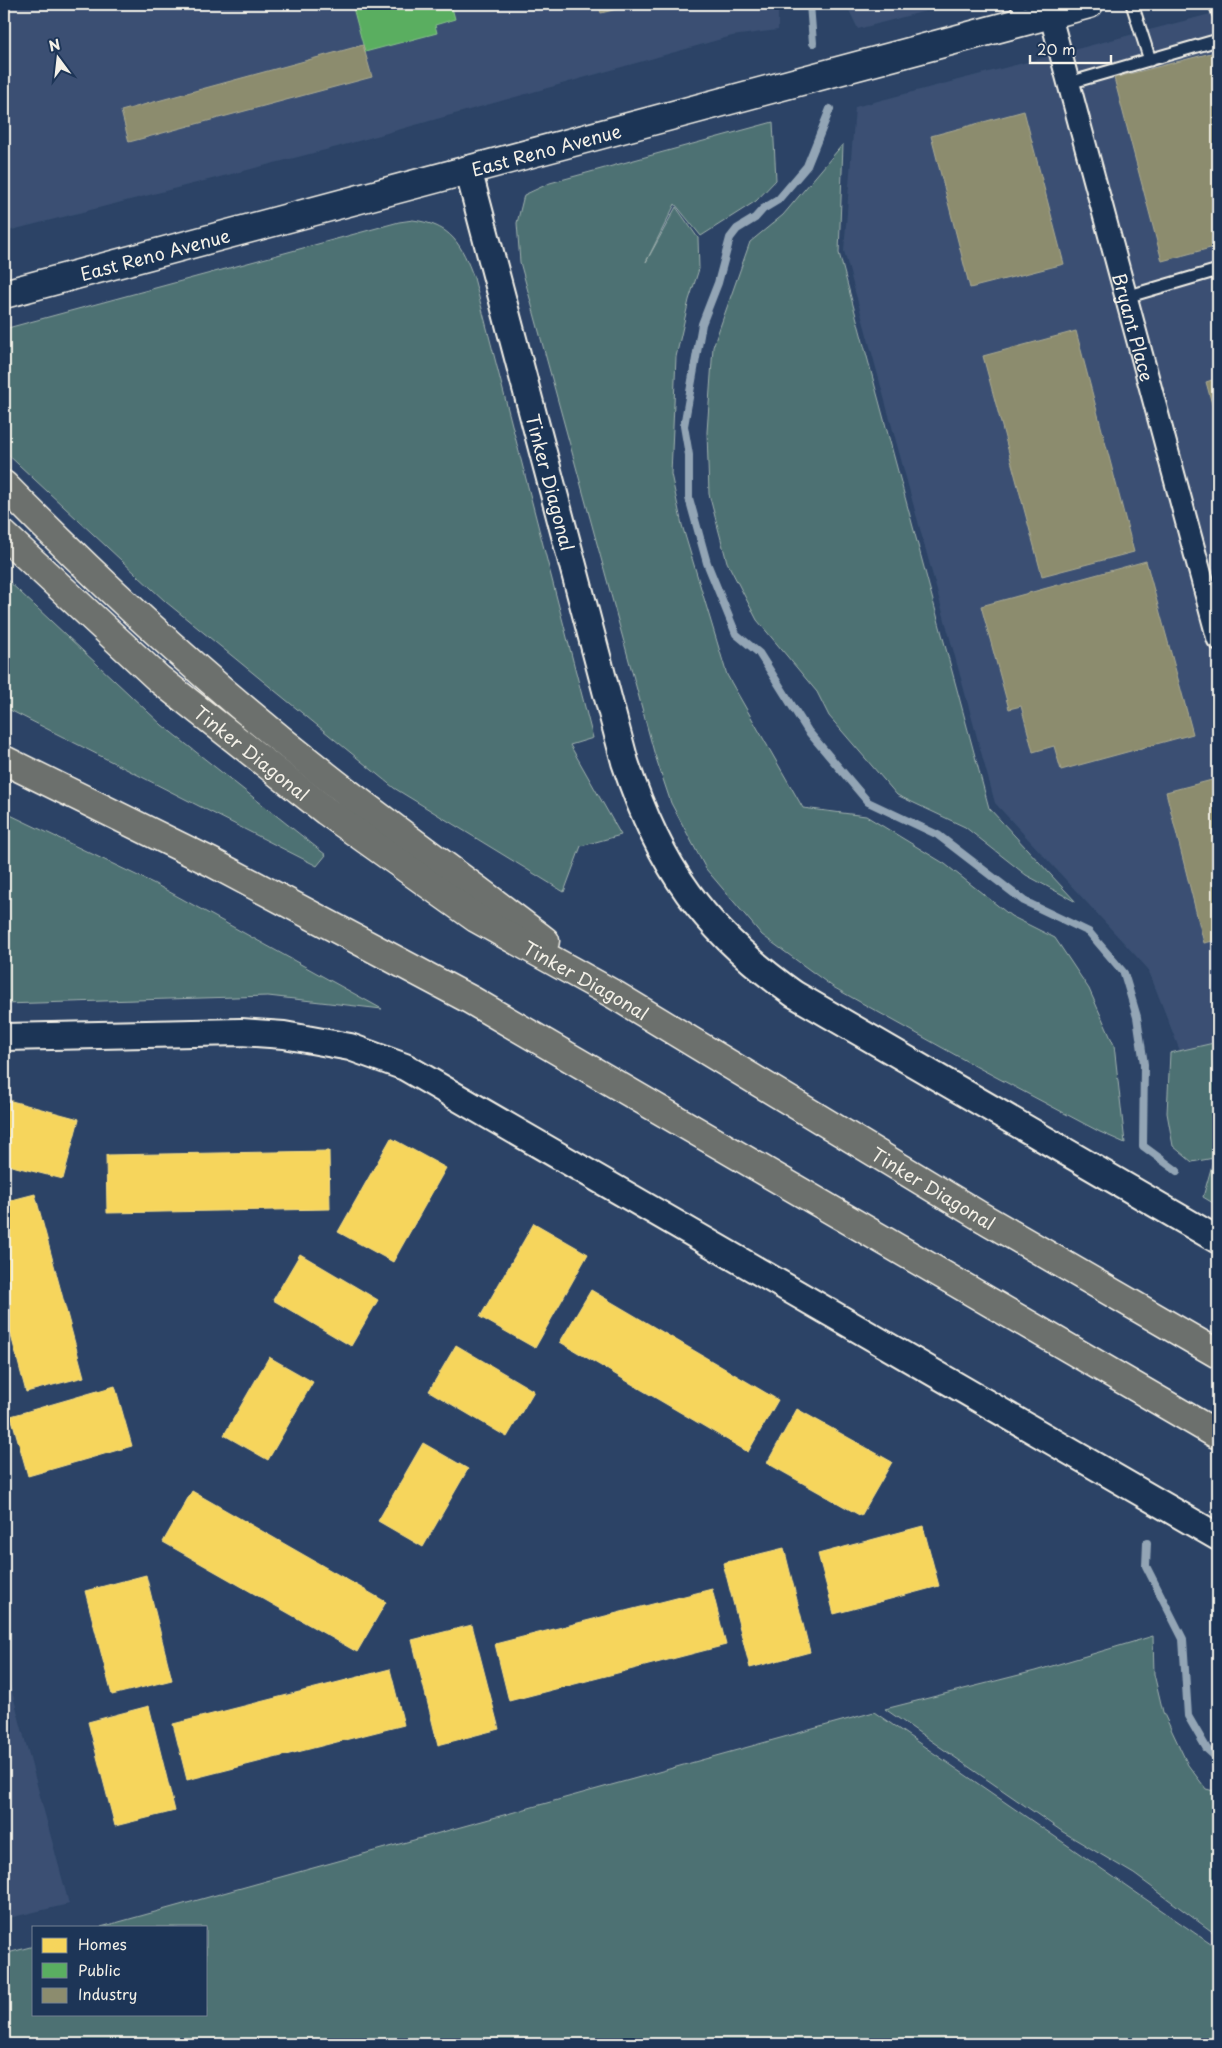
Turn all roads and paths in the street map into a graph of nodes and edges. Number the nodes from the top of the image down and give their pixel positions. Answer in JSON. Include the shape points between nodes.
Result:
{"nodes":[{"id":1,"x":1089,"y":4,"type":"edge"},
{"id":2,"x":1132,"y":4,"type":"edge"},
{"id":3,"x":1215,"y":4,"type":"edge"},
{"id":4,"x":1020,"y":13,"type":"edge"},
{"id":5,"x":1218,"y":13,"type":"edge"},
{"id":6,"x":1050,"y":14,"type":"junction"},
{"id":7,"x":1218,"y":40,"type":"edge"},
{"id":8,"x":1150,"y":60,"type":"junction"},
{"id":9,"x":1069,"y":83,"type":"junction"},
{"id":10,"x":468,"y":169,"type":"junction"},
{"id":11,"x":1218,"y":270,"type":"edge"},
{"id":12,"x":4,"y":294,"type":"edge"},
{"id":13,"x":1126,"y":297,"type":"junction"},
{"id":14,"x":4,"y":485,"type":"edge"},
{"id":15,"x":4,"y":535,"type":"edge"},
{"id":16,"x":1218,"y":639,"type":"edge"},
{"id":17,"x":4,"y":760,"type":"edge"},
{"id":18,"x":616,"y":995,"type":"junction"},
{"id":19,"x":4,"y":1037,"type":"edge"},
{"id":20,"x":1218,"y":1240,"type":"edge"},
{"id":21,"x":1218,"y":1354,"type":"edge"},
{"id":22,"x":1218,"y":1436,"type":"edge"},
{"id":23,"x":1218,"y":1537,"type":"edge"}],
"edges":[{"from":1,"to":6,"type":"main road","name":"East Reno Avenue"},
{"from":2,"to":8,"type":"lane"},
{"from":3,"to":5,"type":"lane"},
{"from":4,"to":6,"type":"main road","name":"East Reno Avenue"},
{"from":4,"to":10,"type":"main road","name":"East Reno Avenue"},
{"from":6,"to":9,"type":"street","name":"Bryant Place"},
{"from":7,"to":8,"type":"lane"},
{"from":8,"to":9,"type":"lane"},
{"from":9,"to":13,"type":"street","name":"Bryant Place"},
{"from":10,"to":12,"type":"main road","name":"East Reno Avenue"},
{"from":10,"to":20,"type":"street","name":"Tinker Diagonal","via":[[625,762],[657,845],[684,888],[736,948],[794,994]]},
{"from":11,"to":13,"type":"lane"},
{"from":13,"to":16,"type":"street","name":"Bryant Place"},
{"from":14,"to":18,"type":"highway","via":[[60,543],[183,657],[348,793]]},
{"from":15,"to":18,"type":"highway","name":"Tinker Diagonal","via":[[159,679],[326,811],[476,918]]},
{"from":17,"to":22,"type":"highway","via":[[211,862],[471,1000]]},
{"from":18,"to":21,"type":"highway","name":"Tinker Diagonal","via":[[980,1216]]},
{"from":19,"to":23,"type":"street","via":[[284,1034],[350,1047],[405,1066]]}]}
